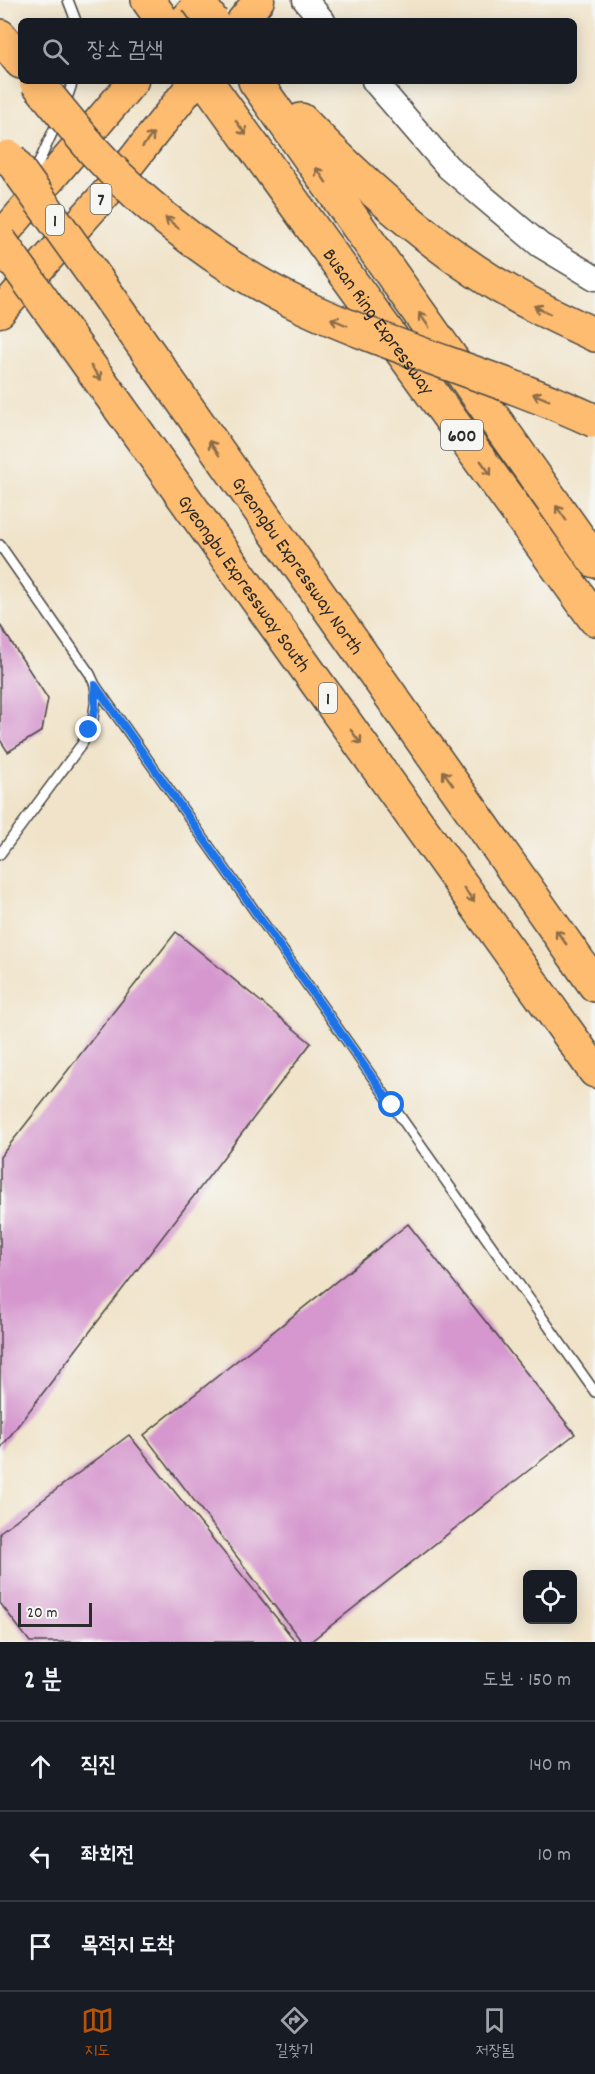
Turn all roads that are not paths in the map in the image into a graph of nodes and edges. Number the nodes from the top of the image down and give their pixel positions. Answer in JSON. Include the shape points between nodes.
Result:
{"nodes":[{"id":1,"x":68,"y":0,"type":"edge"},
{"id":2,"x":148,"y":0,"type":"edge"},
{"id":3,"x":200,"y":0,"type":"edge"},
{"id":4,"x":259,"y":0,"type":"edge"},
{"id":5,"x":305,"y":0,"type":"edge"},
{"id":6,"x":75,"y":18,"type":"edge"},
{"id":7,"x":161,"y":18,"type":"edge"},
{"id":8,"x":186,"y":18,"type":"edge"},
{"id":9,"x":210,"y":18,"type":"edge"},
{"id":10,"x":244,"y":18,"type":"edge"},
{"id":11,"x":320,"y":18,"type":"edge"},
{"id":12,"x":0,"y":36,"type":"edge"},
{"id":13,"x":18,"y":58,"type":"edge"},
{"id":14,"x":38,"y":84,"type":"edge"},
{"id":15,"x":72,"y":84,"type":"edge"},
{"id":16,"x":130,"y":84,"type":"edge"},
{"id":17,"x":193,"y":84,"type":"edge"},
{"id":18,"x":208,"y":84,"type":"edge"},
{"id":19,"x":257,"y":84,"type":"edge"},
{"id":20,"x":266,"y":84,"type":"edge"},
{"id":21,"x":377,"y":84,"type":"edge"},
{"id":22,"x":4,"y":151,"type":"edge"},
{"id":23,"x":3,"y":235,"type":"edge"},
{"id":24,"x":595,"y":278,"type":"edge"},
{"id":25,"x":0,"y":312,"type":"edge"},
{"id":26,"x":595,"y":336,"type":"edge"},
{"id":27,"x":595,"y":421,"type":"edge"},
{"id":28,"x":0,"y":545,"type":"edge"},
{"id":29,"x":595,"y":561,"type":"edge"},
{"id":30,"x":591,"y":615,"type":"edge"},
{"id":31,"x":95,"y":685,"type":"junction"},
{"id":32,"x":0,"y":854,"type":"edge"},
{"id":33,"x":595,"y":985,"type":"edge"},
{"id":34,"x":595,"y":1071,"type":"edge"},
{"id":35,"x":595,"y":1392,"type":"edge"}],
"edges":[{"from":1,"to":6,"type":"lane"},
{"from":2,"to":7,"type":"highway"},
{"from":3,"to":8,"type":"main road"},
{"from":3,"to":9,"type":"highway","bridge":true},
{"from":4,"to":10,"type":"main road"},
{"from":5,"to":11,"type":"street"},
{"from":12,"to":13,"type":"highway"},
{"from":27,"to":14,"type":"highway","one_way":true,"bridge":true,"via":[[505,382],[302,307],[235,268],[136,192],[95,152]]},
{"from":15,"to":23,"type":"lane"},
{"from":16,"to":23,"type":"main road"},
{"from":25,"to":17,"type":"main road","number":"7","one_way":true,"via":[[109,190]]},
{"from":18,"to":30,"type":"highway","name":"Busan Ring Expressway","number":"600","one_way":true},
{"from":29,"to":19,"type":"highway","name":"Busan Ring Expressway","number":"600","one_way":true},
{"from":26,"to":20,"type":"highway","one_way":true,"via":[[536,307],[445,250],[377,193]]},
{"from":21,"to":24,"type":"street","via":[[448,167],[540,245]]},
{"from":33,"to":22,"type":"highway","name":"Gyeongbu Expressway North","number":"1","one_way":true,"bridge":true},
{"from":23,"to":34,"type":"highway","name":"Gyeongbu Expressway South","number":"1","one_way":true,"bridge":true,"via":[[61,326]]},
{"from":28,"to":31,"type":"lane"},
{"from":31,"to":32,"type":"lane","via":[[93,719],[82,744]]},
{"from":31,"to":35,"type":"lane"}]}
